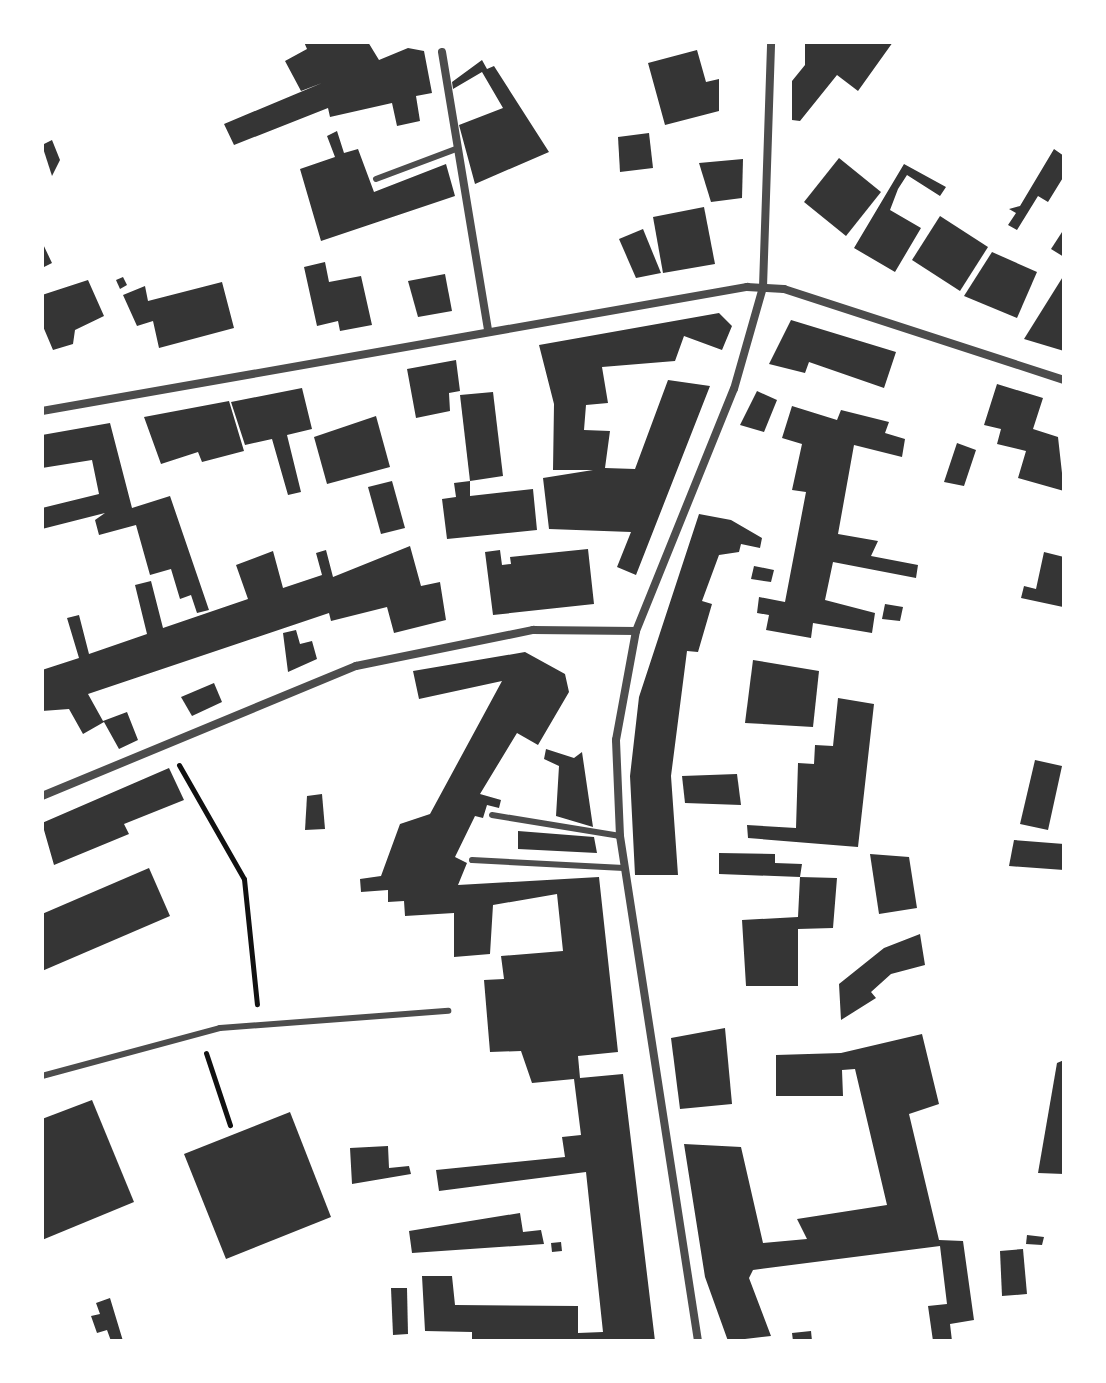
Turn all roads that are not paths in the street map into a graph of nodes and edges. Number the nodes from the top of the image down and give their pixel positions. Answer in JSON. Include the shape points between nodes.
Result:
{"nodes":[{"id":1,"x":443,"y":42,"type":"edge"},
{"id":2,"x":771,"y":42,"type":"edge"},
{"id":3,"x":442,"y":52,"type":"joint"},
{"id":4,"x":456,"y":149,"type":"junction"},
{"id":5,"x":376,"y":179,"type":"dead end"},
{"id":6,"x":763,"y":287,"type":"junction"},
{"id":7,"x":488,"y":330,"type":"junction"},
{"id":8,"x":1064,"y":380,"type":"edge"},
{"id":9,"x":42,"y":411,"type":"edge"},
{"id":10,"x":636,"y":631,"type":"junction"},
{"id":11,"x":42,"y":796,"type":"edge"},
{"id":12,"x":492,"y":815,"type":"dead end"},
{"id":13,"x":620,"y":836,"type":"junction"},
{"id":14,"x":472,"y":860,"type":"dead end"},
{"id":15,"x":624,"y":868,"type":"junction"},
{"id":16,"x":448,"y":1011,"type":"dead end"},
{"id":17,"x":42,"y":1076,"type":"edge"},
{"id":18,"x":698,"y":1341,"type":"edge"}],
"edges":[{"from":1,"to":3,"type":"lane"},
{"from":2,"to":6,"type":"street"},
{"from":3,"to":4,"type":"street"},
{"from":4,"to":5,"type":"lane"},
{"from":4,"to":7,"type":"street"},
{"from":6,"to":7,"type":"street"},
{"from":6,"to":8,"type":"street"},
{"from":6,"to":10,"type":"street","via":[[734,389]]},
{"from":7,"to":9,"type":"street"},
{"from":10,"to":11,"type":"street","via":[[533,630],[421,650],[327,675]]},
{"from":10,"to":13,"type":"street","via":[[618,705]]},
{"from":12,"to":13,"type":"lane"},
{"from":13,"to":15,"type":"street"},
{"from":14,"to":15,"type":"lane"},
{"from":15,"to":18,"type":"street"},
{"from":16,"to":17,"type":"lane","via":[[199,1032]]}]}
